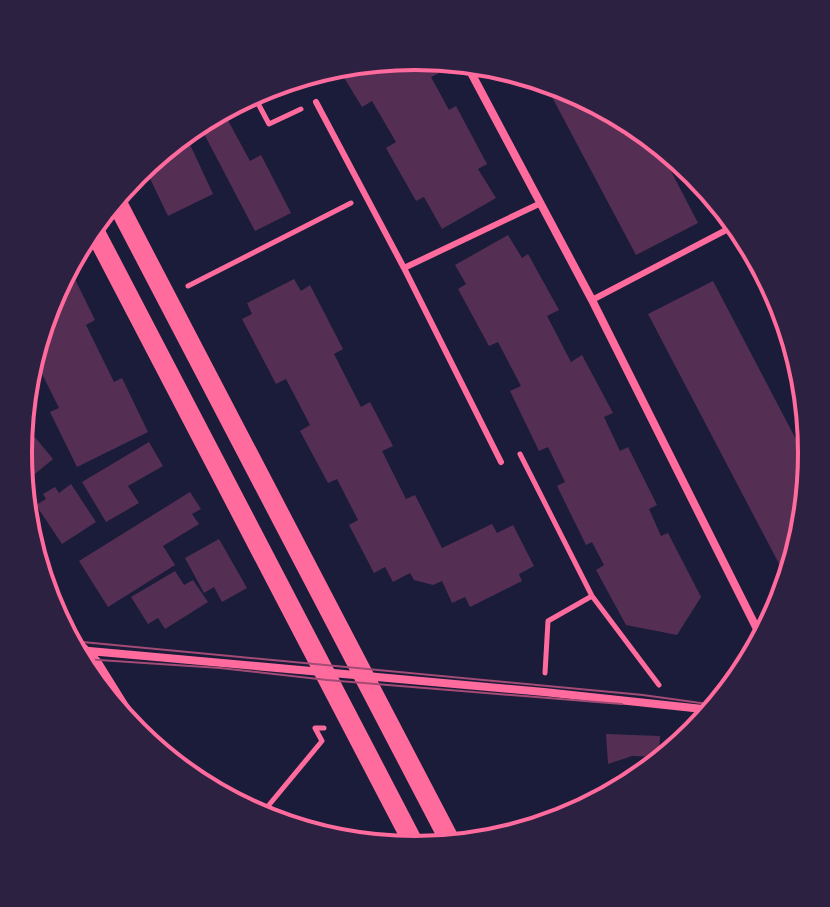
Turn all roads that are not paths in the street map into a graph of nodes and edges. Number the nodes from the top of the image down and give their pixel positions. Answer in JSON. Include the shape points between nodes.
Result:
{"nodes":[{"id":1,"x":472,"y":75,"type":"edge"},
{"id":2,"x":316,"y":102,"type":"road end"},
{"id":3,"x":542,"y":202,"type":"junction"},
{"id":4,"x":120,"y":209,"type":"edge"},
{"id":5,"x":726,"y":230,"type":"edge"},
{"id":6,"x":98,"y":239,"type":"edge"},
{"id":7,"x":404,"y":268,"type":"junction"},
{"id":8,"x":592,"y":300,"type":"junction"},
{"id":9,"x":501,"y":462,"type":"road end"},
{"id":10,"x":756,"y":628,"type":"edge"},
{"id":11,"x":84,"y":647,"type":"edge"},
{"id":12,"x":89,"y":651,"type":"junction"},
{"id":13,"x":323,"y":673,"type":"junction"},
{"id":14,"x":365,"y":676,"type":"junction"},
{"id":15,"x":116,"y":692,"type":"edge"},
{"id":16,"x":700,"y":709,"type":"edge"},
{"id":17,"x":447,"y":835,"type":"edge"},
{"id":18,"x":410,"y":836,"type":"edge"}],
"edges":[{"from":1,"to":3,"type":"street"},
{"from":2,"to":7,"type":"lane"},
{"from":3,"to":7,"type":"lane"},
{"from":3,"to":8,"type":"street"},
{"from":4,"to":14,"type":"main road"},
{"from":5,"to":8,"type":"lane"},
{"from":6,"to":13,"type":"main road"},
{"from":7,"to":9,"type":"lane"},
{"from":8,"to":10,"type":"street"},
{"from":11,"to":12,"type":"street"},
{"from":12,"to":13,"type":"street"},
{"from":12,"to":15,"type":"street"},
{"from":13,"to":14,"type":"street"},
{"from":13,"to":18,"type":"main road"},
{"from":14,"to":16,"type":"street"},
{"from":14,"to":17,"type":"main road"}]}
